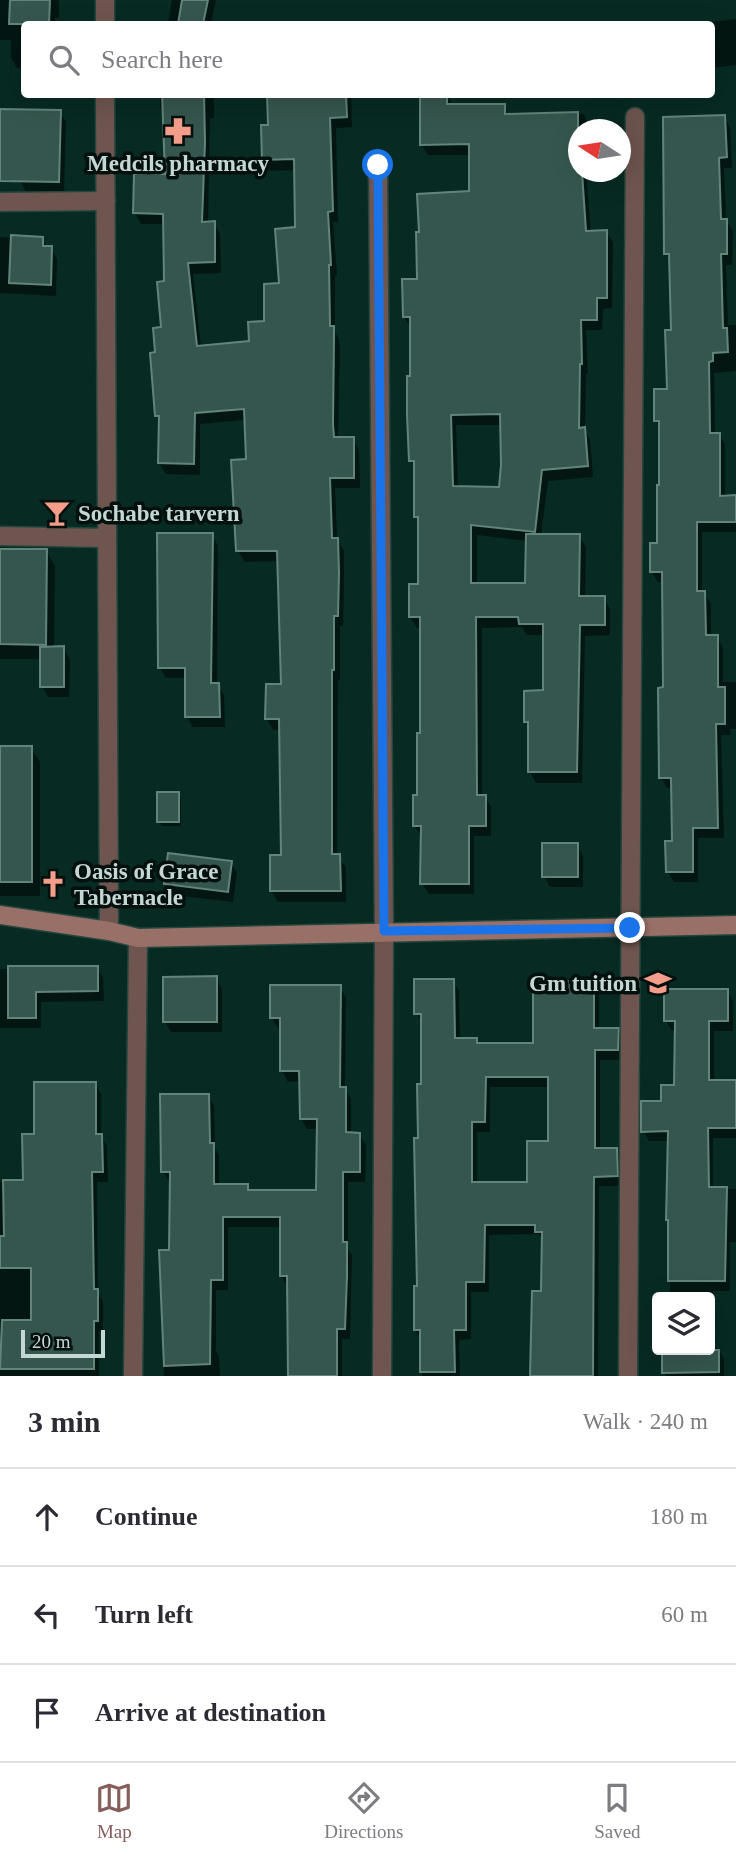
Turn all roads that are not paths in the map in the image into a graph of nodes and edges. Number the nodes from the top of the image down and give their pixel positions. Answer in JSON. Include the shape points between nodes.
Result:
{"nodes":[{"id":1,"x":105,"y":0,"type":"edge"},
{"id":2,"x":105,"y":21,"type":"edge"},
{"id":3,"x":105,"y":98,"type":"edge"},
{"id":4,"x":635,"y":117,"type":"dead end"},
{"id":5,"x":378,"y":165,"type":"dead end"},
{"id":6,"x":106,"y":201,"type":"junction"},
{"id":7,"x":0,"y":202,"type":"edge"},
{"id":8,"x":0,"y":536,"type":"edge"},
{"id":9,"x":106,"y":538,"type":"junction"},
{"id":10,"x":0,"y":915,"type":"edge"},
{"id":11,"x":736,"y":925,"type":"edge"},
{"id":12,"x":630,"y":928,"type":"junction"},
{"id":13,"x":108,"y":931,"type":"junction"},
{"id":14,"x":384,"y":931,"type":"junction"},
{"id":15,"x":138,"y":938,"type":"junction"},
{"id":16,"x":133,"y":1376,"type":"edge"},
{"id":17,"x":382,"y":1376,"type":"edge"},
{"id":18,"x":628,"y":1376,"type":"edge"}],
"edges":[{"from":1,"to":2,"type":"street"},
{"from":3,"to":6,"type":"street"},
{"from":4,"to":12,"type":"street"},
{"from":5,"to":14,"type":"street"},
{"from":6,"to":7,"type":"street"},
{"from":6,"to":9,"type":"street"},
{"from":8,"to":9,"type":"street"},
{"from":9,"to":13,"type":"street"},
{"from":10,"to":13,"type":"main road"},
{"from":11,"to":12,"type":"main road"},
{"from":12,"to":14,"type":"main road"},
{"from":12,"to":18,"type":"street"},
{"from":13,"to":15,"type":"main road"},
{"from":14,"to":15,"type":"main road"},
{"from":14,"to":17,"type":"street"},
{"from":15,"to":16,"type":"street"}]}
